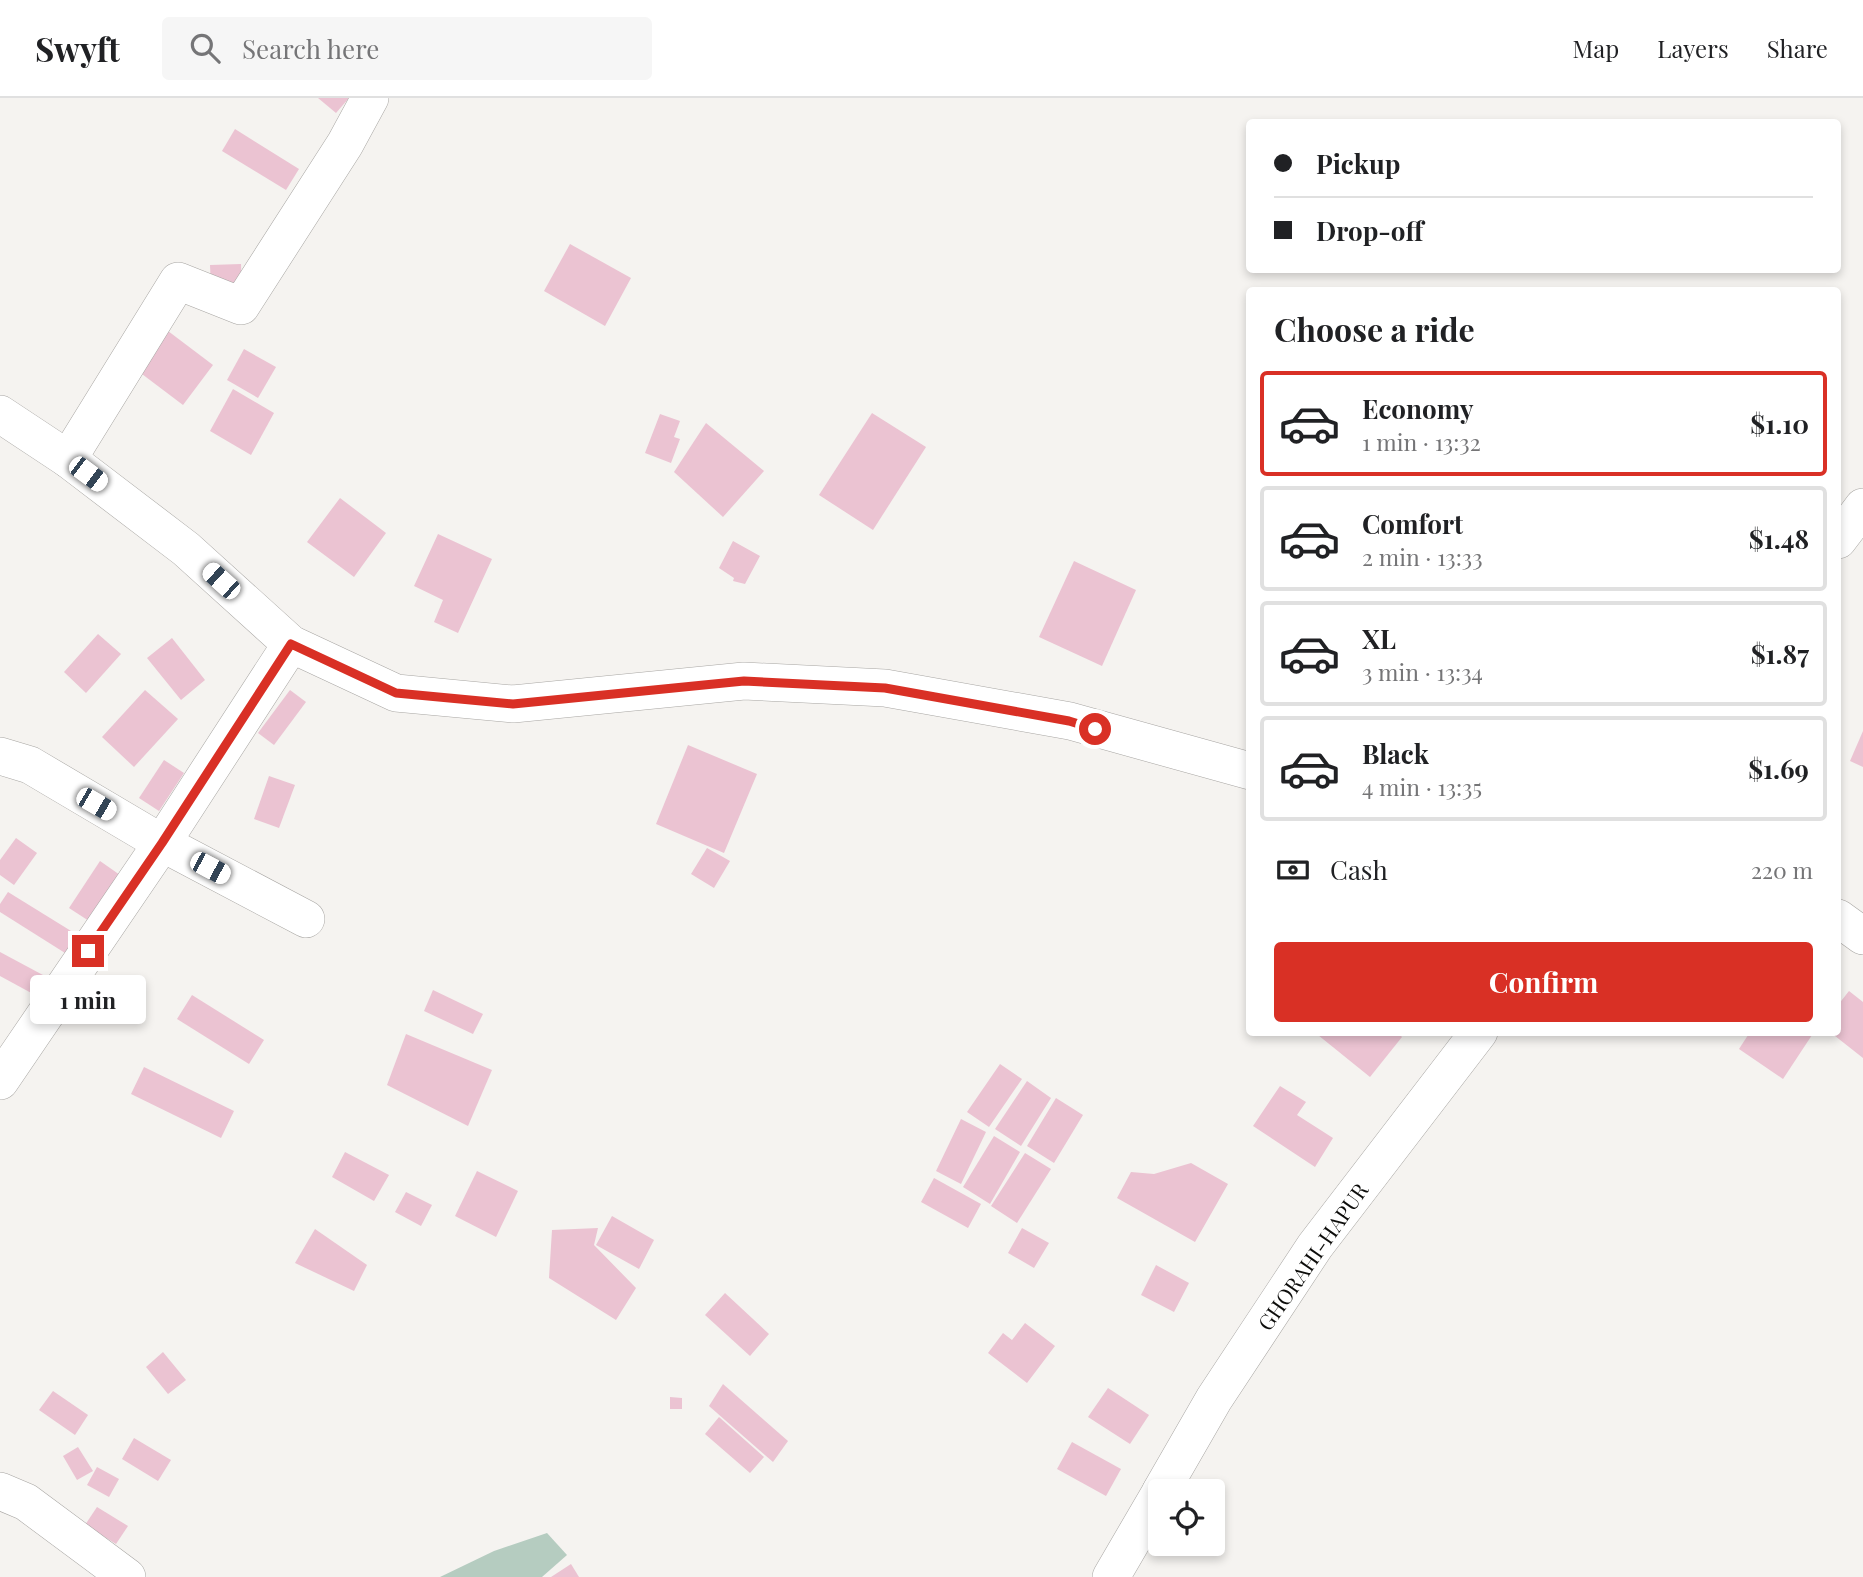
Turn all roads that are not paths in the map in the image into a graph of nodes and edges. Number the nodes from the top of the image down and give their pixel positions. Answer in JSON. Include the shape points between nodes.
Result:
{"nodes":[{"id":1,"x":362,"y":98,"type":"edge"},
{"id":2,"x":370,"y":98,"type":"edge"},
{"id":3,"x":345,"y":145,"type":"junction"},
{"id":4,"x":0,"y":414,"type":"edge"},
{"id":5,"x":68,"y":459,"type":"junction"},
{"id":6,"x":1863,"y":507,"type":"edge"},
{"id":7,"x":1841,"y":536,"type":"edge"},
{"id":8,"x":291,"y":644,"type":"junction"},
{"id":9,"x":0,"y":756,"type":"edge"},
{"id":10,"x":1246,"y":770,"type":"edge"},
{"id":11,"x":162,"y":843,"type":"junction"},
{"id":12,"x":306,"y":919,"type":"dead end"},
{"id":13,"x":1841,"y":920,"type":"edge"},
{"id":14,"x":1863,"y":936,"type":"edge"},
{"id":15,"x":1476,"y":1036,"type":"edge"},
{"id":16,"x":0,"y":1081,"type":"edge"},
{"id":17,"x":1168,"y":1479,"type":"edge"},
{"id":18,"x":0,"y":1491,"type":"edge"},
{"id":19,"x":1148,"y":1514,"type":"edge"},
{"id":20,"x":127,"y":1577,"type":"edge"},
{"id":21,"x":1111,"y":1577,"type":"edge"}],
"edges":[{"from":1,"to":3,"type":"street"},
{"from":2,"to":3,"type":"street"},
{"from":3,"to":5,"type":"street","via":[[240,306],[178,281]]},
{"from":4,"to":5,"type":"street"},
{"from":5,"to":8,"type":"street","via":[[186,549]]},
{"from":6,"to":7,"type":"street"},
{"from":8,"to":10,"type":"street","via":[[396,693],[513,704],[744,681],[885,688],[1069,721]]},
{"from":8,"to":11,"type":"street"},
{"from":9,"to":11,"type":"street","via":[[30,765]]},
{"from":11,"to":12,"type":"street"},
{"from":11,"to":16,"type":"street"},
{"from":13,"to":14,"type":"street"},
{"from":15,"to":17,"type":"street","name":"GHORAHI-HAPUR","via":[[1315,1246],[1214,1399]]},
{"from":18,"to":20,"type":"street","via":[[26,1502]]},
{"from":19,"to":21,"type":"street","name":"GHORAHI-HAPUR"}]}
